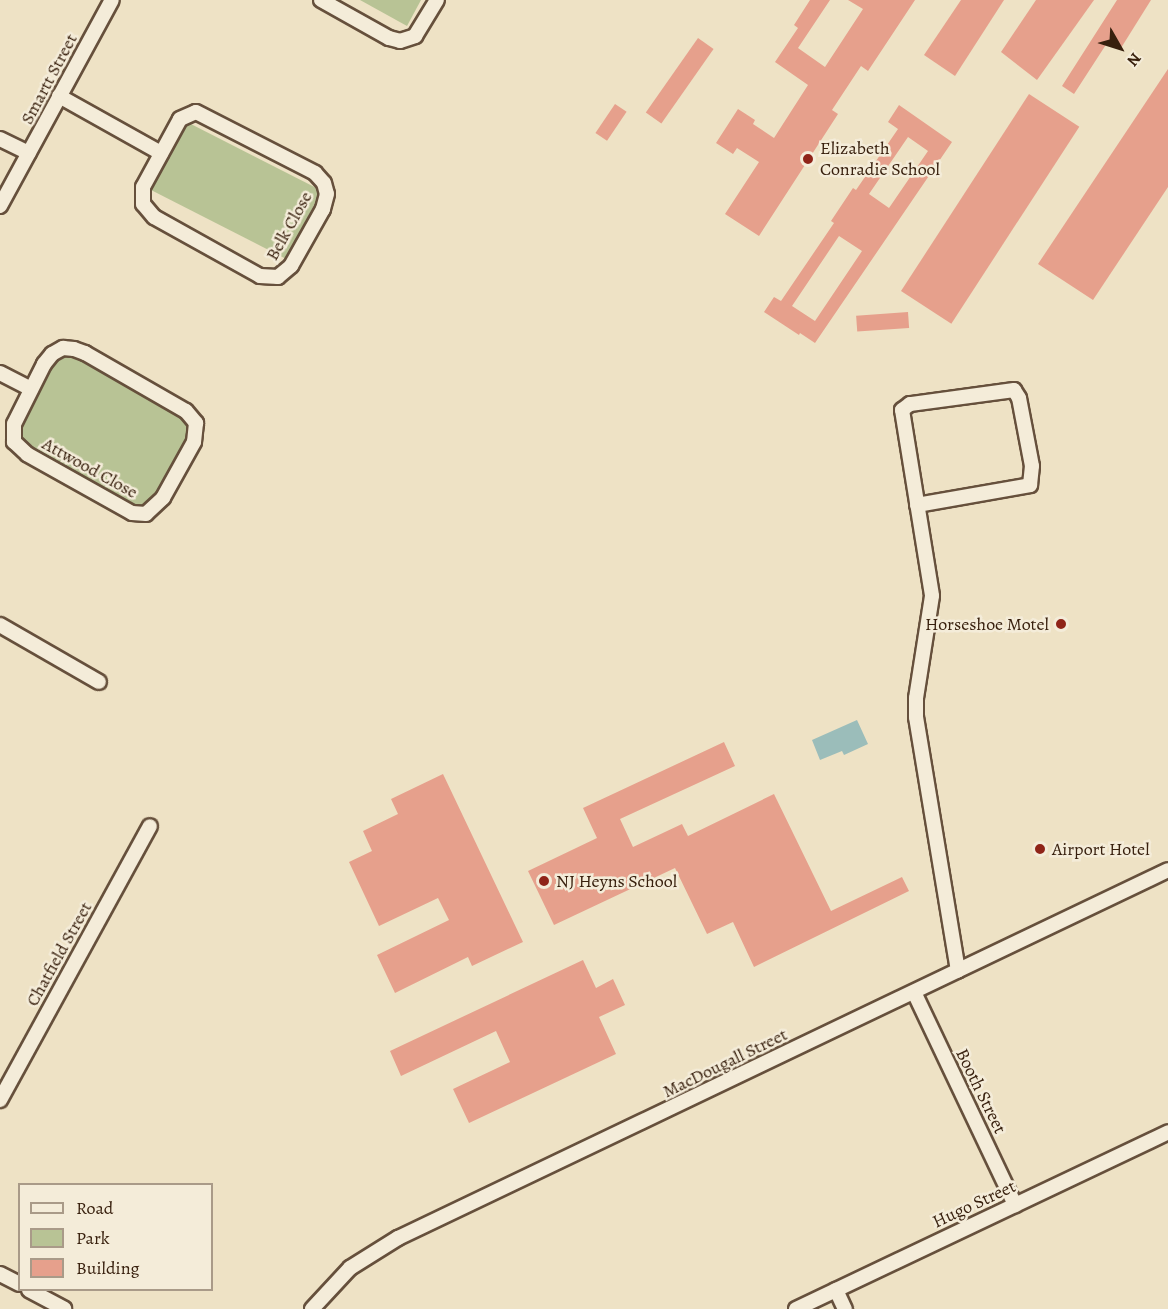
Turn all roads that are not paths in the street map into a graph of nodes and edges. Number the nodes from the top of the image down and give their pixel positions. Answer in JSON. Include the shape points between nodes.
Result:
{"nodes":[{"id":1,"x":112,"y":0,"type":"edge"},
{"id":2,"x":321,"y":0,"type":"edge"},
{"id":3,"x":437,"y":0,"type":"edge"},
{"id":4,"x":59,"y":96,"type":"junction"},
{"id":5,"x":0,"y":139,"type":"edge"},
{"id":6,"x":29,"y":153,"type":"junction"},
{"id":7,"x":161,"y":153,"type":"junction"},
{"id":8,"x":0,"y":206,"type":"edge"},
{"id":9,"x":0,"y":373,"type":"edge"},
{"id":10,"x":31,"y":389,"type":"junction"},
{"id":11,"x":917,"y":506,"type":"junction"},
{"id":12,"x":0,"y":625,"type":"edge"},
{"id":13,"x":99,"y":682,"type":"dead end"},
{"id":14,"x":150,"y":826,"type":"dead end"},
{"id":15,"x":1168,"y":870,"type":"edge"},
{"id":16,"x":958,"y":971,"type":"junction"},
{"id":17,"x":914,"y":992,"type":"junction"},
{"id":18,"x":0,"y":1100,"type":"edge"},
{"id":19,"x":1168,"y":1132,"type":"edge"},
{"id":20,"x":1016,"y":1205,"type":"junction"},
{"id":21,"x":0,"y":1274,"type":"edge"},
{"id":22,"x":18,"y":1283,"type":"edge"},
{"id":23,"x":836,"y":1290,"type":"junction"},
{"id":24,"x":31,"y":1291,"type":"edge"},
{"id":25,"x":64,"y":1309,"type":"edge"},
{"id":26,"x":312,"y":1309,"type":"edge"},
{"id":27,"x":796,"y":1309,"type":"edge"},
{"id":28,"x":844,"y":1309,"type":"edge"}],
"edges":[{"from":1,"to":4,"type":"street","name":"Smartt Street"},
{"from":2,"to":3,"type":"street","via":[[400,41],[416,36]]},
{"from":4,"to":6,"type":"street","name":"Smartt Street"},
{"from":4,"to":7,"type":"street"},
{"from":5,"to":6,"type":"street"},
{"from":6,"to":8,"type":"street","name":"Smartt Street"},
{"from":7,"to":7,"type":"street","name":"Belk Close","via":[[180,120],[196,112],[321,178],[327,194],[323,209],[287,271],[272,279],[260,276],[150,214],[141,193]]},
{"from":9,"to":10,"type":"street"},
{"from":10,"to":10,"type":"street","name":"Attwood Close","via":[[48,358],[69,348],[85,353],[191,415],[197,429],[194,442],[156,508],[146,514],[132,513],[18,447],[12,431]]},
{"from":11,"to":11,"type":"street","via":[[903,408],[1014,390],[1019,398],[1032,466],[1030,485]]},
{"from":11,"to":16,"type":"street","via":[[932,596],[916,717]]},
{"from":12,"to":13,"type":"street"},
{"from":14,"to":18,"type":"street","name":"Chatfield Street"},
{"from":15,"to":16,"type":"street","name":"MacDougall Street"},
{"from":16,"to":17,"type":"street","name":"MacDougall Street"},
{"from":17,"to":20,"type":"street","name":"Booth Street"},
{"from":17,"to":26,"type":"street","name":"MacDougall Street","via":[[383,1246],[340,1276]]},
{"from":19,"to":20,"type":"street","name":"Hugo Street"},
{"from":20,"to":23,"type":"street","name":"Hugo Street"},
{"from":21,"to":22,"type":"street"},
{"from":23,"to":27,"type":"street","name":"Hugo Street"},
{"from":23,"to":28,"type":"street"},
{"from":24,"to":25,"type":"street"}]}
